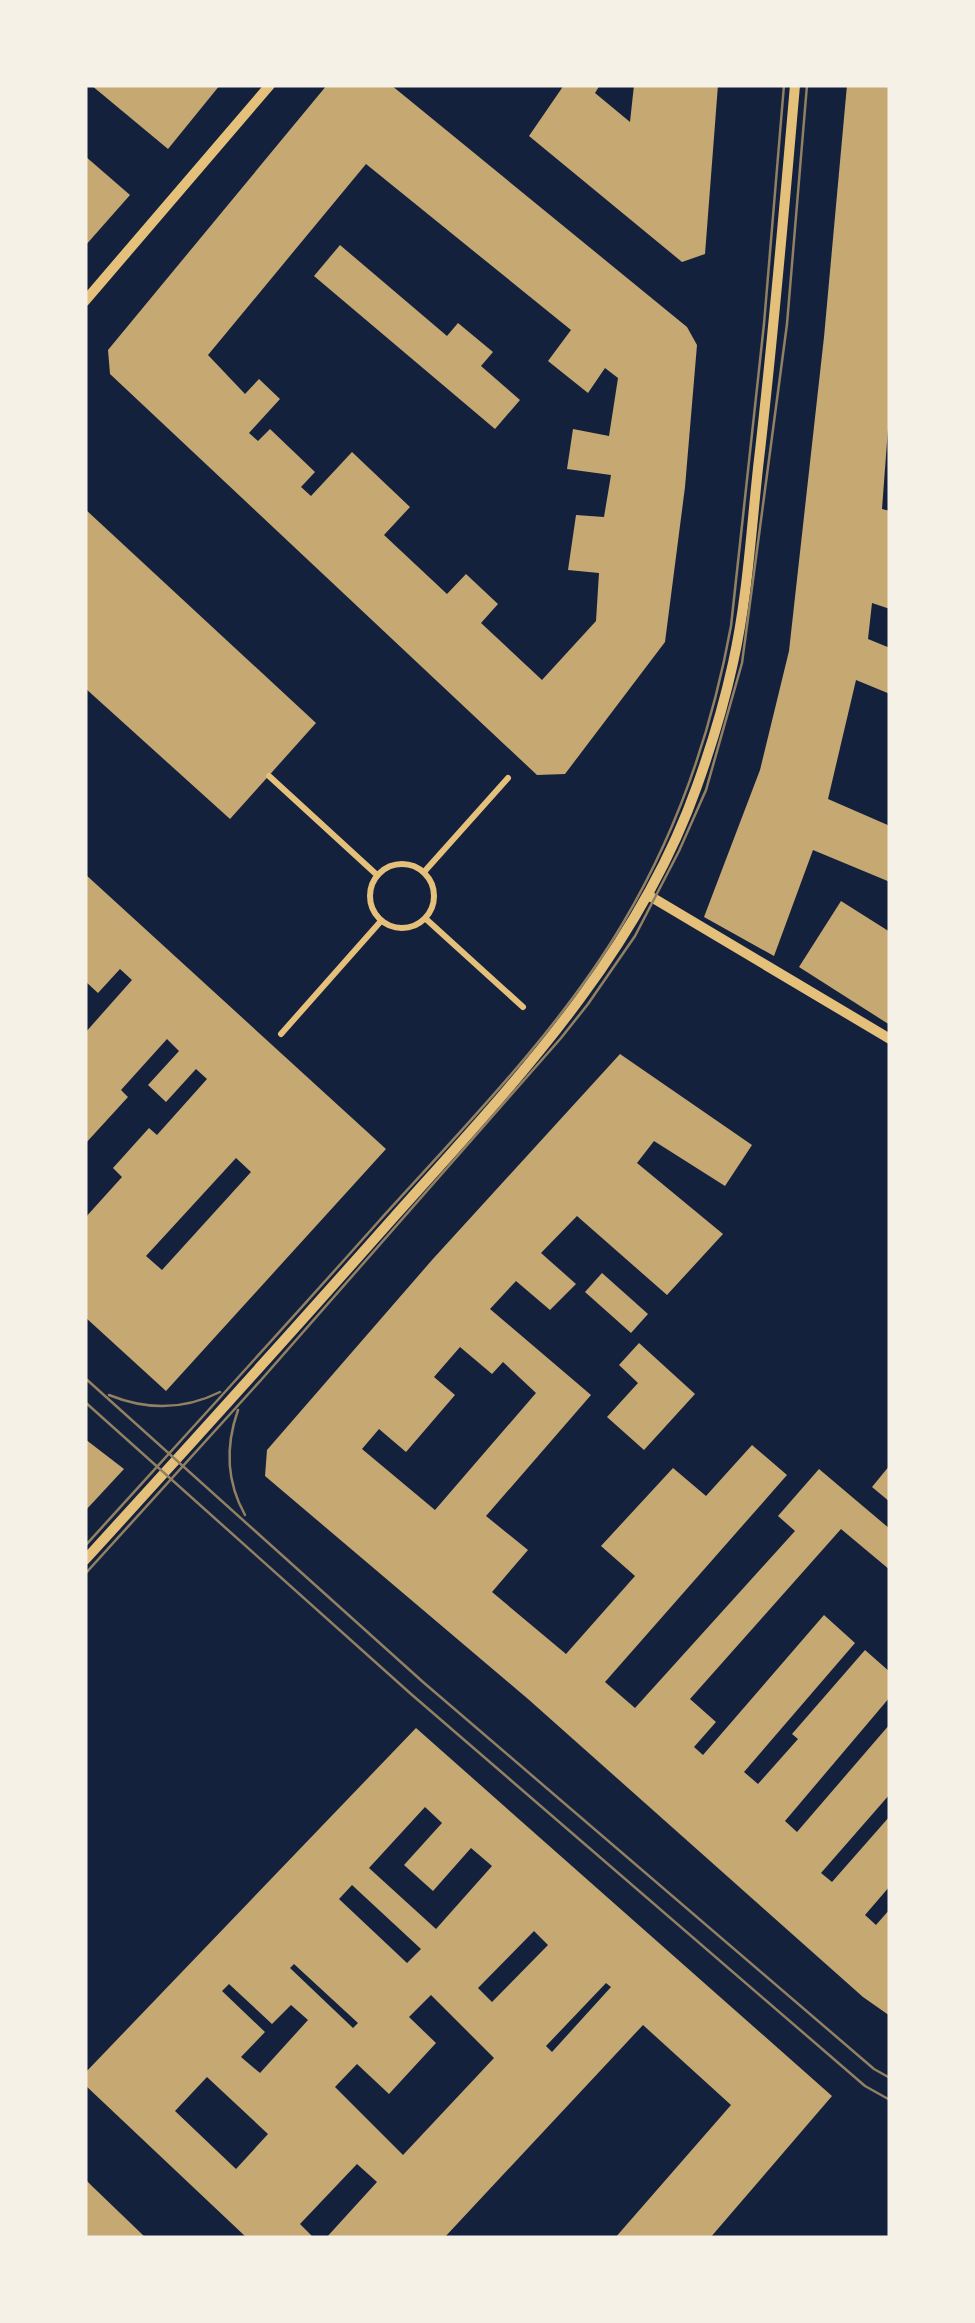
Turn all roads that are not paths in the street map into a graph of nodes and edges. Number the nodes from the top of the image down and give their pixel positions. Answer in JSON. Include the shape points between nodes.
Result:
{"nodes":[{"id":1,"x":270,"y":85,"type":"edge"},
{"id":2,"x":796,"y":85,"type":"edge"},
{"id":3,"x":85,"y":302,"type":"edge"},
{"id":4,"x":648,"y":895,"type":"junction"},
{"id":5,"x":890,"y":1039,"type":"edge"},
{"id":6,"x":85,"y":1560,"type":"edge"}],
"edges":[{"from":1,"to":3,"type":"street"},
{"from":2,"to":4,"type":"street","via":[[734,660],[697,787]]},
{"from":4,"to":5,"type":"street"},
{"from":4,"to":6,"type":"street","via":[[555,1032]]}]}
